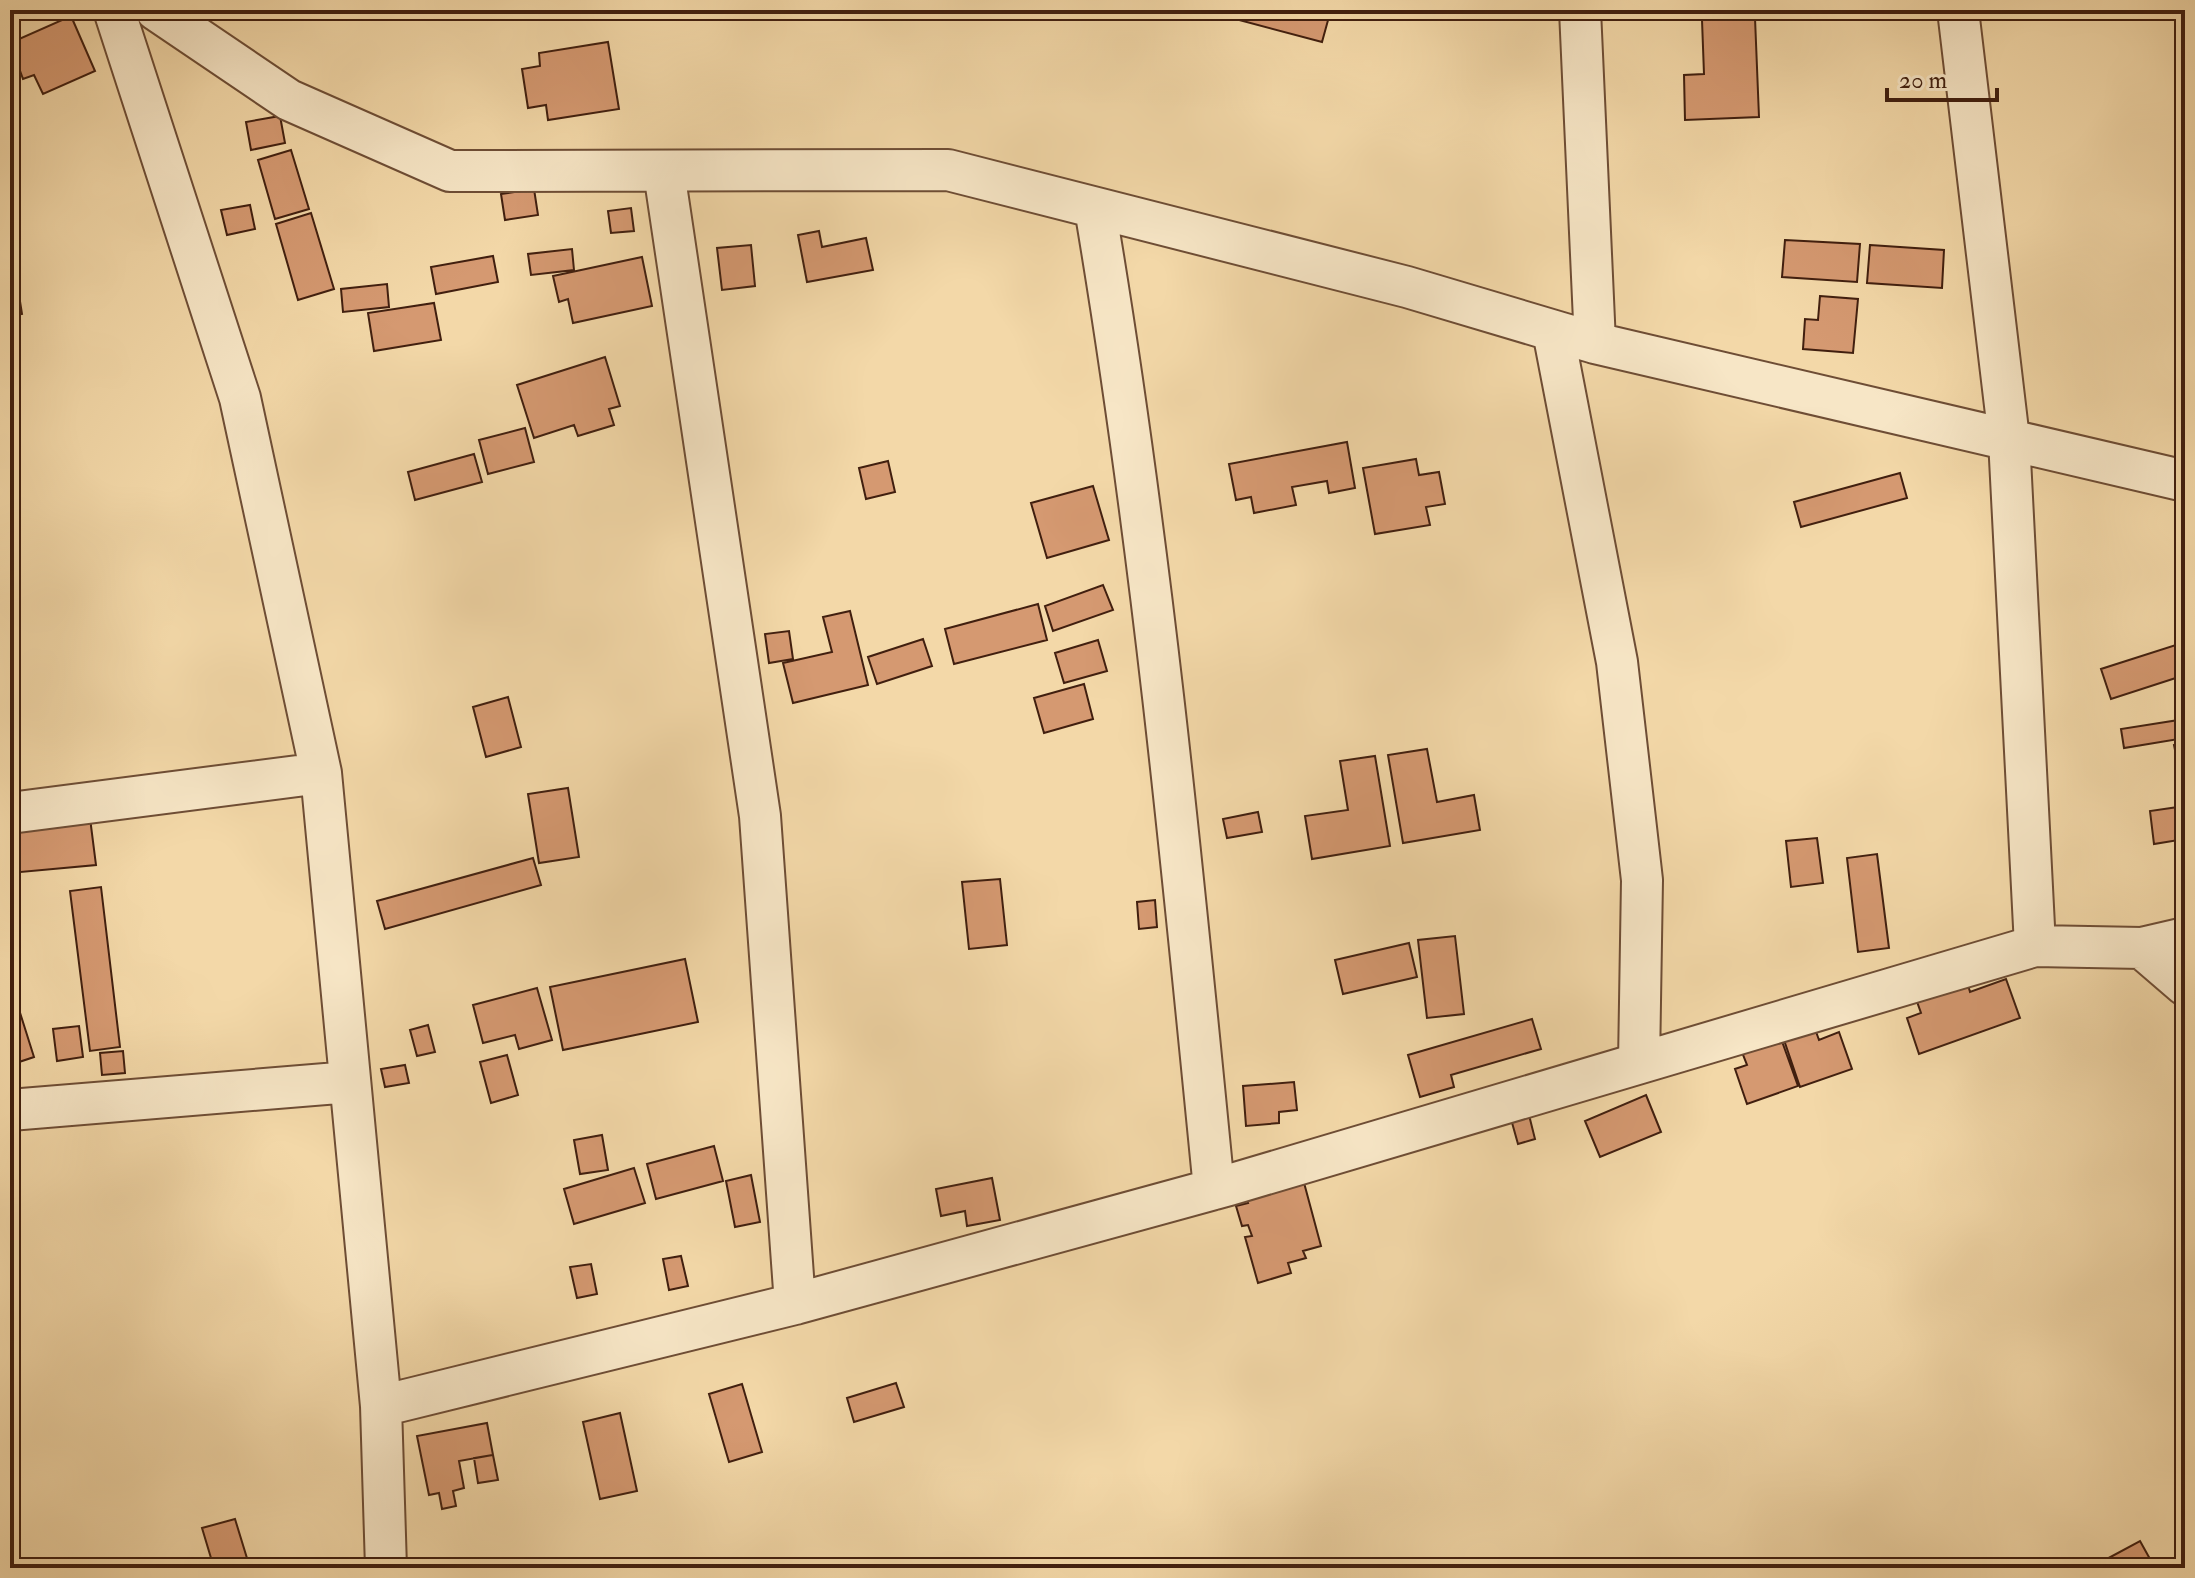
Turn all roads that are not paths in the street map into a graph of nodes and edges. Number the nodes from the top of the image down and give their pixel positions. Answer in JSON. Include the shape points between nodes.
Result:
{"nodes":[{"id":1,"x":114,"y":10,"type":"edge"},
{"id":2,"x":156,"y":10,"type":"edge"},
{"id":3,"x":1580,"y":10,"type":"edge"},
{"id":4,"x":1958,"y":10,"type":"edge"},
{"id":5,"x":664,"y":172,"type":"junction"},
{"id":6,"x":1095,"y":208,"type":"junction"},
{"id":7,"x":1553,"y":331,"type":"junction"},
{"id":8,"x":1595,"y":343,"type":"junction"},
{"id":9,"x":2009,"y":439,"type":"junction"},
{"id":10,"x":2185,"y":481,"type":"edge"},
{"id":11,"x":321,"y":773,"type":"junction"},
{"id":12,"x":10,"y":813,"type":"edge"},
{"id":13,"x":2185,"y":938,"type":"edge"},
{"id":14,"x":2035,"y":946,"type":"junction"},
{"id":15,"x":2142,"y":948,"type":"junction"},
{"id":16,"x":2185,"y":985,"type":"edge"},
{"id":17,"x":1639,"y":1063,"type":"junction"},
{"id":18,"x":350,"y":1082,"type":"junction"},
{"id":19,"x":10,"y":1110,"type":"edge"},
{"id":20,"x":1214,"y":1189,"type":"junction"},
{"id":21,"x":795,"y":1304,"type":"junction"},
{"id":22,"x":381,"y":1406,"type":"junction"},
{"id":23,"x":386,"y":1568,"type":"edge"}],
"edges":[{"from":1,"to":11,"type":"street","via":[[240,398]]},
{"from":2,"to":5,"type":"street","via":[[289,100],[450,171]]},
{"from":3,"to":8,"type":"street"},
{"from":4,"to":9,"type":"street"},
{"from":5,"to":6,"type":"street","via":[[948,170]]},
{"from":5,"to":21,"type":"street","via":[[760,816]]},
{"from":6,"to":7,"type":"street","via":[[1407,287]]},
{"from":6,"to":20,"type":"street","via":[[1168,720]]},
{"from":7,"to":8,"type":"street"},
{"from":7,"to":17,"type":"street","via":[[1617,662],[1642,880]]},
{"from":8,"to":9,"type":"street"},
{"from":9,"to":10,"type":"street"},
{"from":9,"to":14,"type":"street"},
{"from":11,"to":12,"type":"street"},
{"from":11,"to":18,"type":"street"},
{"from":13,"to":15,"type":"street"},
{"from":14,"to":15,"type":"street"},
{"from":14,"to":17,"type":"street"},
{"from":15,"to":16,"type":"street"},
{"from":17,"to":20,"type":"street"},
{"from":18,"to":19,"type":"street"},
{"from":18,"to":22,"type":"street"},
{"from":20,"to":21,"type":"street"},
{"from":21,"to":22,"type":"street"},
{"from":22,"to":23,"type":"street"}]}
